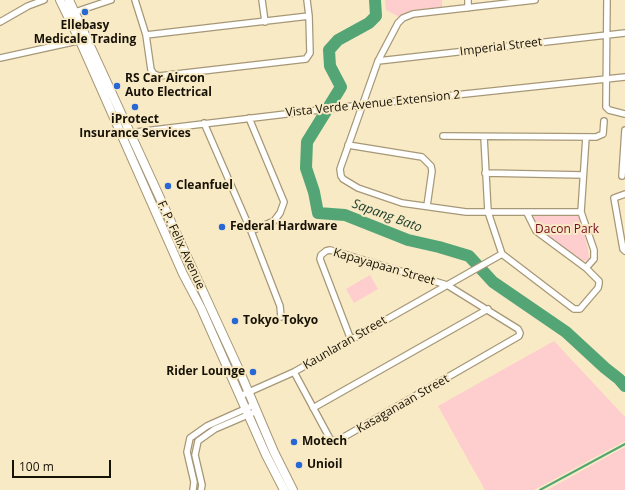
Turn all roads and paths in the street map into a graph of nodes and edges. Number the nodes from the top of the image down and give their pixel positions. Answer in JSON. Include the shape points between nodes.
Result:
{"nodes":[{"id":1,"x":44,"y":0,"type":"edge"},
{"id":2,"x":60,"y":0,"type":"edge"},
{"id":3,"x":69,"y":0,"type":"edge"},
{"id":4,"x":111,"y":0,"type":"edge"},
{"id":5,"x":135,"y":0,"type":"edge"},
{"id":6,"x":262,"y":0,"type":"edge"},
{"id":7,"x":307,"y":0,"type":"edge"},
{"id":8,"x":468,"y":0,"type":"edge"},
{"id":9,"x":535,"y":0,"type":"edge"},
{"id":10,"x":607,"y":0,"type":"edge"},
{"id":11,"x":515,"y":1,"type":"edge"},
{"id":12,"x":468,"y":8,"type":"junction"},
{"id":13,"x":70,"y":13,"type":"junction"},
{"id":14,"x":310,"y":16,"type":"junction"},
{"id":15,"x":0,"y":22,"type":"edge"},
{"id":16,"x":265,"y":22,"type":"junction"},
{"id":17,"x":625,"y":33,"type":"edge"},
{"id":18,"x":607,"y":34,"type":"junction"},
{"id":19,"x":146,"y":36,"type":"junction"},
{"id":20,"x":84,"y":40,"type":"junction"},
{"id":21,"x":0,"y":58,"type":"edge"},
{"id":22,"x":378,"y":61,"type":"junction"},
{"id":23,"x":625,"y":77,"type":"edge"},
{"id":24,"x":607,"y":80,"type":"junction"},
{"id":25,"x":103,"y":84,"type":"junction"},
{"id":26,"x":361,"y":105,"type":"junction"},
{"id":27,"x":625,"y":114,"type":"edge"},
{"id":28,"x":248,"y":118,"type":"junction"},
{"id":29,"x":604,"y":121,"type":"dead end"},
{"id":30,"x":204,"y":123,"type":"junction"},
{"id":31,"x":625,"y":130,"type":"edge"},
{"id":32,"x":130,"y":133,"type":"junction"},
{"id":33,"x":121,"y":135,"type":"junction"},
{"id":34,"x":443,"y":136,"type":"dead end"},
{"id":35,"x":484,"y":137,"type":"junction"},
{"id":36,"x":586,"y":137,"type":"junction"},
{"id":37,"x":348,"y":145,"type":"junction"},
{"id":38,"x":624,"y":158,"type":"edge"},
{"id":39,"x":486,"y":173,"type":"junction"},
{"id":40,"x":583,"y":174,"type":"junction"},
{"id":41,"x":622,"y":176,"type":"dead end"},
{"id":42,"x":625,"y":194,"type":"edge"},
{"id":43,"x":427,"y":206,"type":"junction"},
{"id":44,"x":488,"y":212,"type":"junction"},
{"id":45,"x":581,"y":212,"type":"junction"},
{"id":46,"x":528,"y":213,"type":"junction"},
{"id":47,"x":625,"y":223,"type":"edge"},
{"id":48,"x":619,"y":225,"type":"junction"},
{"id":49,"x":251,"y":231,"type":"junction"},
{"id":50,"x":625,"y":251,"type":"edge"},
{"id":51,"x":502,"y":254,"type":"junction"},
{"id":52,"x":586,"y":268,"type":"junction"},
{"id":53,"x":447,"y":285,"type":"junction"},
{"id":54,"x":488,"y":309,"type":"junction"},
{"id":55,"x":281,"y":318,"type":"dead end"},
{"id":56,"x":519,"y":336,"type":"joint"},
{"id":57,"x":351,"y":340,"type":"junction"},
{"id":58,"x":294,"y":372,"type":"junction"},
{"id":59,"x":249,"y":392,"type":"junction"},
{"id":60,"x":240,"y":396,"type":"junction"},
{"id":61,"x":256,"y":408,"type":"junction"},
{"id":62,"x":313,"y":408,"type":"junction"},
{"id":63,"x":247,"y":412,"type":"junction"},
{"id":64,"x":193,"y":490,"type":"edge"},
{"id":65,"x":201,"y":490,"type":"edge"},
{"id":66,"x":284,"y":490,"type":"edge"},
{"id":67,"x":293,"y":490,"type":"edge"}],
"edges":[{"from":1,"to":15,"type":"street"},
{"from":2,"to":13,"type":"main road","name":"F. P. Felix Avenue"},
{"from":3,"to":13,"type":"main road","name":"F. P. Felix Avenue"},
{"from":4,"to":13,"type":"street"},
{"from":5,"to":19,"type":"street"},
{"from":6,"to":16,"type":"street"},
{"from":7,"to":14,"type":"street"},
{"from":8,"to":12,"type":"street"},
{"from":9,"to":11,"type":"street"},
{"from":10,"to":18,"type":"street"},
{"from":11,"to":12,"type":"street"},
{"from":12,"to":22,"type":"street","via":[[413,14],[403,18]]},
{"from":13,"to":20,"type":"main road","name":"F. P. Felix Avenue"},
{"from":14,"to":16,"type":"street"},
{"from":14,"to":19,"type":"street","via":[[310,53],[308,58],[303,60],[159,76],[151,70]]},
{"from":16,"to":19,"type":"street"},
{"from":17,"to":18,"type":"street","name":"Imperial Street"},
{"from":18,"to":22,"type":"street","name":"Imperial Street"},
{"from":18,"to":24,"type":"street"},
{"from":20,"to":21,"type":"street"},
{"from":20,"to":25,"type":"main road","name":"F. P. Felix Avenue"},
{"from":22,"to":26,"type":"street"},
{"from":23,"to":24,"type":"street","name":"Vista Verde Avenue Extension 2"},
{"from":24,"to":26,"type":"street","name":"Vista Verde Avenue Extension 2"},
{"from":24,"to":27,"type":"street","via":[[606,107]]},
{"from":25,"to":32,"type":"main road","name":"F. P. Felix Avenue"},
{"from":25,"to":33,"type":"main road","name":"F. P. Felix Avenue"},
{"from":26,"to":28,"type":"street","name":"Vista Verde Avenue Extension 2"},
{"from":26,"to":37,"type":"street"},
{"from":28,"to":30,"type":"street","name":"Vista Verde Avenue Extension 2"},
{"from":28,"to":49,"type":"street","via":[[284,202],[274,221]]},
{"from":29,"to":36,"type":"street","via":[[603,134]]},
{"from":30,"to":32,"type":"street","name":"Vista Verde Avenue Extension 2"},
{"from":30,"to":49,"type":"street"},
{"from":31,"to":38,"type":"street"},
{"from":32,"to":33,"type":"street","name":"Vista Verde Avenue Extension 2"},
{"from":32,"to":59,"type":"main road","name":"F. P. Felix Avenue"},
{"from":33,"to":60,"type":"main road","name":"F. P. Felix Avenue"},
{"from":34,"to":35,"type":"street"},
{"from":35,"to":36,"type":"street"},
{"from":35,"to":39,"type":"street"},
{"from":36,"to":40,"type":"street"},
{"from":37,"to":43,"type":"street","via":[[340,169],[343,179],[358,188],[402,203]]},
{"from":37,"to":43,"type":"street","via":[[422,157],[432,171]]},
{"from":38,"to":41,"type":"street"},
{"from":39,"to":40,"type":"street"},
{"from":39,"to":44,"type":"street"},
{"from":40,"to":45,"type":"street"},
{"from":42,"to":48,"type":"street","via":[[614,198]]},
{"from":43,"to":44,"type":"street","via":[[466,212]]},
{"from":44,"to":46,"type":"street"},
{"from":44,"to":51,"type":"street"},
{"from":45,"to":46,"type":"street"},
{"from":45,"to":52,"type":"street","via":[[594,250],[594,258]]},
{"from":46,"to":52,"type":"street","via":[[536,231]]},
{"from":47,"to":48,"type":"street"},
{"from":48,"to":50,"type":"street"},
{"from":49,"to":55,"type":"street","via":[[280,306]]},
{"from":51,"to":52,"type":"street","via":[[574,308],[580,309],[599,284]]},
{"from":51,"to":53,"type":"street","name":"Kaunlaran Street"},
{"from":53,"to":54,"type":"street","name":"Kapayapaan Street"},
{"from":53,"to":57,"type":"street","name":"Kaunlaran Street"},
{"from":53,"to":57,"type":"street","name":"Kapayapaan Street","via":[[330,250],[326,251],[320,259]]},
{"from":54,"to":56,"type":"street","name":"Kapayapaan Street","via":[[518,329]]},
{"from":54,"to":62,"type":"street"},
{"from":56,"to":62,"type":"street","name":"Kasaganaan Street","via":[[337,441],[331,440]]},
{"from":57,"to":58,"type":"street","name":"Kaunlaran Street"},
{"from":58,"to":59,"type":"street","name":"Kaunlaran Street"},
{"from":58,"to":62,"type":"street","name":"Kasaganaan Street"},
{"from":59,"to":60,"type":"street","name":"Kaunlaran Street"},
{"from":59,"to":61,"type":"main road","name":"F. P. Felix Avenue"},
{"from":60,"to":63,"type":"main road","name":"F. P. Felix Avenue"},
{"from":61,"to":63,"type":"street"},
{"from":61,"to":67,"type":"main road","name":"F. P. Felix Avenue"},
{"from":63,"to":64,"type":"street","via":[[207,426],[190,438],[187,452],[194,482]]},
{"from":63,"to":65,"type":"street","via":[[198,441],[195,455]]},
{"from":63,"to":66,"type":"main road","name":"F. P. Felix Avenue"}]}
